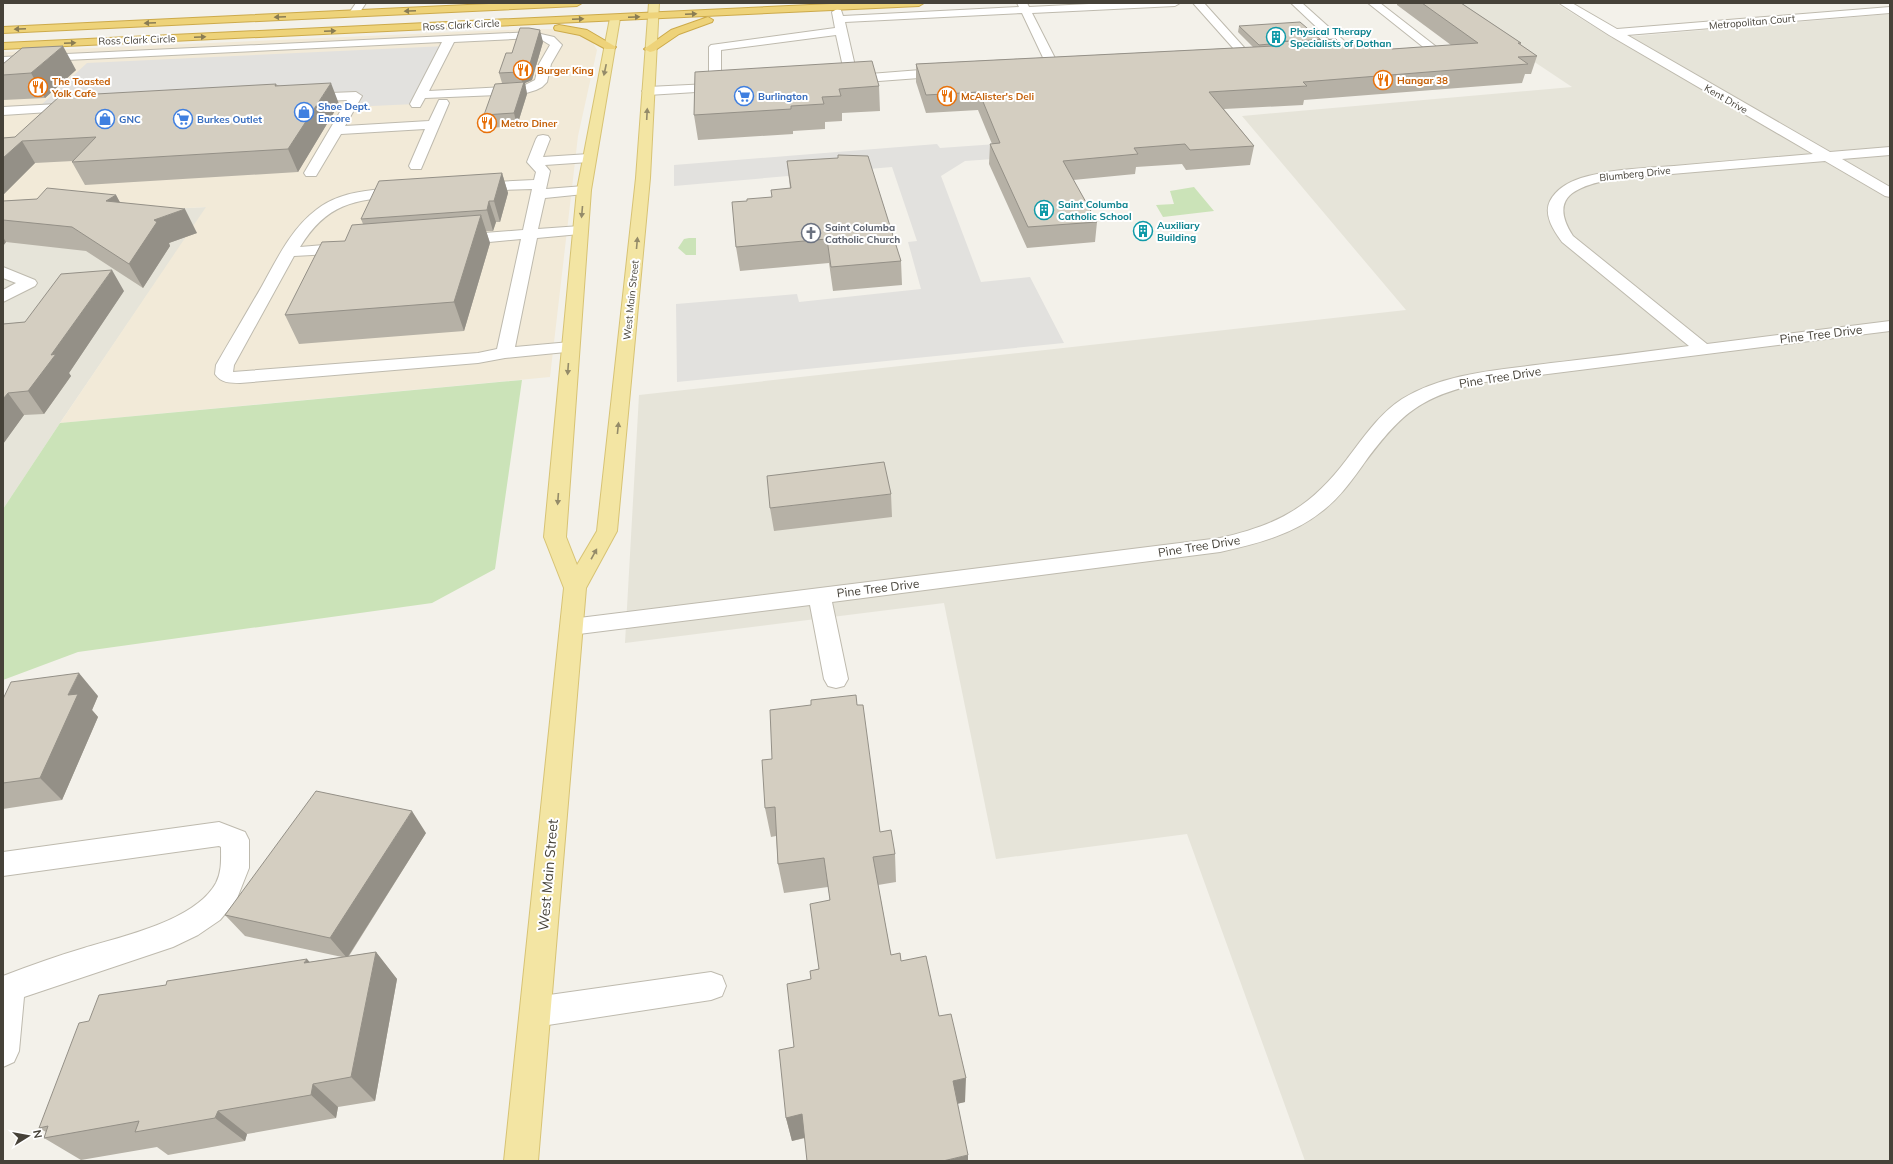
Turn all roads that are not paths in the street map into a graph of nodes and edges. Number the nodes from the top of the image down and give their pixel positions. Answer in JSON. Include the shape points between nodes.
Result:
{"nodes":[{"id":1,"x":361,"y":3,"type":"edge"},
{"id":2,"x":577,"y":3,"type":"edge"},
{"id":3,"x":919,"y":3,"type":"edge"},
{"id":4,"x":1174,"y":3,"type":"edge"},
{"id":5,"x":1198,"y":3,"type":"edge"},
{"id":6,"x":1296,"y":3,"type":"edge"},
{"id":7,"x":1373,"y":3,"type":"edge"},
{"id":8,"x":1564,"y":3,"type":"edge"},
{"id":9,"x":538,"y":4,"type":"edge"},
{"id":10,"x":836,"y":7,"type":"junction"},
{"id":11,"x":1024,"y":7,"type":"edge"},
{"id":12,"x":653,"y":9,"type":"edge"},
{"id":13,"x":616,"y":10,"type":"edge"},
{"id":14,"x":1890,"y":10,"type":"edge"},
{"id":15,"x":744,"y":11,"type":"junction"},
{"id":16,"x":354,"y":14,"type":"junction"},
{"id":17,"x":525,"y":22,"type":"junction"},
{"id":18,"x":840,"y":25,"type":"junction"},
{"id":19,"x":3,"y":30,"type":"edge"},
{"id":20,"x":1613,"y":33,"type":"junction"},
{"id":21,"x":233,"y":36,"type":"junction"},
{"id":22,"x":447,"y":44,"type":"junction"},
{"id":23,"x":3,"y":46,"type":"edge"},
{"id":24,"x":610,"y":47,"type":"junction"},
{"id":25,"x":650,"y":49,"type":"junction"},
{"id":26,"x":1371,"y":49,"type":"edge"},
{"id":27,"x":220,"y":50,"type":"junction"},
{"id":28,"x":1348,"y":51,"type":"junction"},
{"id":29,"x":1333,"y":52,"type":"edge"},
{"id":30,"x":1408,"y":55,"type":"edge"},
{"id":31,"x":1231,"y":57,"type":"edge"},
{"id":32,"x":3,"y":60,"type":"edge"},
{"id":33,"x":1039,"y":67,"type":"edge"},
{"id":34,"x":14,"y":69,"type":"edge"},
{"id":35,"x":957,"y":71,"type":"edge"},
{"id":36,"x":852,"y":79,"type":"junction"},
{"id":37,"x":837,"y":80,"type":"edge"},
{"id":38,"x":738,"y":86,"type":"edge"},
{"id":39,"x":715,"y":87,"type":"junction"},
{"id":40,"x":648,"y":90,"type":"junction"},
{"id":41,"x":291,"y":99,"type":"edge"},
{"id":42,"x":443,"y":103,"type":"dead end"},
{"id":43,"x":87,"y":107,"type":"edge"},
{"id":44,"x":3,"y":111,"type":"edge"},
{"id":45,"x":434,"y":125,"type":"junction"},
{"id":46,"x":336,"y":130,"type":"junction"},
{"id":47,"x":542,"y":139,"type":"dead end"},
{"id":48,"x":1890,"y":151,"type":"edge"},
{"id":49,"x":1825,"y":156,"type":"junction"},
{"id":50,"x":589,"y":158,"type":"junction"},
{"id":51,"x":534,"y":162,"type":"junction"},
{"id":52,"x":416,"y":166,"type":"dead end"},
{"id":53,"x":311,"y":173,"type":"dead end"},
{"id":54,"x":460,"y":188,"type":"edge"},
{"id":55,"x":539,"y":189,"type":"junction"},
{"id":56,"x":584,"y":190,"type":"junction"},
{"id":57,"x":413,"y":192,"type":"edge"},
{"id":58,"x":1890,"y":193,"type":"edge"},
{"id":59,"x":580,"y":230,"type":"junction"},
{"id":60,"x":529,"y":234,"type":"junction"},
{"id":61,"x":443,"y":241,"type":"edge"},
{"id":62,"x":366,"y":247,"type":"edge"},
{"id":63,"x":290,"y":252,"type":"junction"},
{"id":64,"x":3,"y":272,"type":"edge"},
{"id":65,"x":3,"y":297,"type":"edge"},
{"id":66,"x":1890,"y":326,"type":"edge"},
{"id":67,"x":570,"y":347,"type":"junction"},
{"id":68,"x":1703,"y":349,"type":"junction"},
{"id":69,"x":505,"y":353,"type":"junction"},
{"id":70,"x":575,"y":588,"type":"junction"},
{"id":71,"x":820,"y":596,"type":"junction"},
{"id":72,"x":571,"y":627,"type":"junction"},
{"id":73,"x":836,"y":679,"type":"dead end"},
{"id":74,"x":3,"y":864,"type":"edge"},
{"id":75,"x":711,"y":986,"type":"dead end"},
{"id":76,"x":6,"y":989,"type":"edge"},
{"id":77,"x":535,"y":1012,"type":"junction"},
{"id":78,"x":3,"y":1051,"type":"edge"},
{"id":79,"x":521,"y":1161,"type":"edge"}],
"edges":[{"from":1,"to":16,"type":"street"},
{"from":2,"to":9,"type":"highway","name":"Ross Clark Circle"},
{"from":3,"to":10,"type":"highway","name":"Ross Clark Circle"},
{"from":4,"to":11,"type":"street"},
{"from":5,"to":31,"type":"street","via":[[1250,56]]},
{"from":6,"to":28,"type":"street"},
{"from":7,"to":30,"type":"street","via":[[1437,52]]},
{"from":8,"to":20,"type":"street","name":"Kent Drive"},
{"from":9,"to":16,"type":"highway","name":"Ross Clark Circle","one_way":true},
{"from":10,"to":15,"type":"highway","name":"Ross Clark Circle"},
{"from":10,"to":18,"type":"street"},
{"from":11,"to":18,"type":"street"},
{"from":11,"to":33,"type":"street","via":[[1057,66]]},
{"from":13,"to":12,"type":"highway","name":"Ross Clark Circle","one_way":true},
{"from":12,"to":15,"type":"highway","name":"Ross Clark Circle","one_way":true},
{"from":12,"to":25,"type":"main road","name":"West Main Street"},
{"from":17,"to":13,"type":"highway","name":"Ross Clark Circle","one_way":true},
{"from":13,"to":24,"type":"main road","name":"West Main Street"},
{"from":14,"to":20,"type":"street","name":"Metropolitan Court"},
{"from":15,"to":25,"type":"highway","via":[[692,24]]},
{"from":16,"to":19,"type":"highway","name":"Ross Clark Circle","one_way":true},
{"from":21,"to":17,"type":"highway","name":"Ross Clark Circle","one_way":true},
{"from":17,"to":24,"type":"highway","via":[[583,32]]},
{"from":18,"to":36,"type":"street"},
{"from":18,"to":39,"type":"street","via":[[715,47]]},
{"from":20,"to":49,"type":"street","name":"Kent Drive"},
{"from":23,"to":21,"type":"highway","name":"Ross Clark Circle","one_way":true},
{"from":21,"to":27,"type":"street"},
{"from":22,"to":22,"type":"street","via":[[531,35],[549,38],[555,42],[556,47],[547,58],[540,82],[535,87],[418,100]]},
{"from":22,"to":27,"type":"street"},
{"from":22,"to":34,"type":"street","via":[[382,51]]},
{"from":24,"to":50,"type":"main road","name":"West Main Street","one_way":true},
{"from":25,"to":40,"type":"main road","name":"West Main Street"},
{"from":26,"to":28,"type":"street"},
{"from":27,"to":32,"type":"street"},
{"from":28,"to":29,"type":"street"},
{"from":35,"to":36,"type":"street"},
{"from":36,"to":37,"type":"street"},
{"from":38,"to":39,"type":"street"},
{"from":39,"to":40,"type":"street"},
{"from":70,"to":40,"type":"main road","name":"West Main Street","one_way":true,"via":[[607,531],[632,297]]},
{"from":41,"to":46,"type":"street","via":[[356,96]]},
{"from":42,"to":45,"type":"street"},
{"from":43,"to":44,"type":"street"},
{"from":45,"to":46,"type":"street"},
{"from":45,"to":52,"type":"street"},
{"from":46,"to":53,"type":"street"},
{"from":47,"to":51,"type":"street"},
{"from":48,"to":49,"type":"street","name":"Blumberg Drive"},
{"from":49,"to":58,"type":"street","name":"Kent Drive"},
{"from":49,"to":68,"type":"street","name":"Blumberg Drive","via":[[1600,177],[1568,189],[1557,200],[1554,207],[1555,218],[1567,239]]},
{"from":50,"to":51,"type":"street"},
{"from":50,"to":56,"type":"main road","name":"West Main Street"},
{"from":51,"to":55,"type":"street","via":[[543,171]]},
{"from":54,"to":55,"type":"street"},
{"from":55,"to":56,"type":"street"},
{"from":55,"to":60,"type":"street"},
{"from":56,"to":59,"type":"main road","name":"West Main Street","one_way":true},
{"from":57,"to":63,"type":"street","via":[[361,196],[332,206],[316,217]]},
{"from":59,"to":60,"type":"street"},
{"from":59,"to":67,"type":"main road","name":"West Main Street"},
{"from":60,"to":61,"type":"street"},
{"from":60,"to":69,"type":"street"},
{"from":62,"to":63,"type":"street"},
{"from":63,"to":69,"type":"street","via":[[225,365],[224,374],[230,378],[478,358]]},
{"from":64,"to":65,"type":"street","via":[[29,283]]},
{"from":66,"to":68,"type":"street","name":"Pine Tree Drive"},
{"from":67,"to":69,"type":"street"},
{"from":67,"to":70,"type":"main road","name":"West Main Street","one_way":true,"via":[[555,537]]},
{"from":68,"to":71,"type":"street","name":"Pine Tree Drive","via":[[1485,377],[1434,392],[1398,411],[1326,497],[1311,510],[1292,522],[1246,539],[1220,545]]},
{"from":70,"to":72,"type":"main road","name":"West Main Street"},
{"from":71,"to":72,"type":"street","name":"Pine Tree Drive"},
{"from":71,"to":73,"type":"street"},
{"from":72,"to":77,"type":"main road","name":"West Main Street"},
{"from":74,"to":76,"type":"street","via":[[219,834],[235,840],[238,856],[236,869],[224,893],[205,915],[177,932]]},
{"from":75,"to":77,"type":"street"},
{"from":76,"to":78,"type":"street"},
{"from":77,"to":79,"type":"main road","name":"West Main Street"}]}
